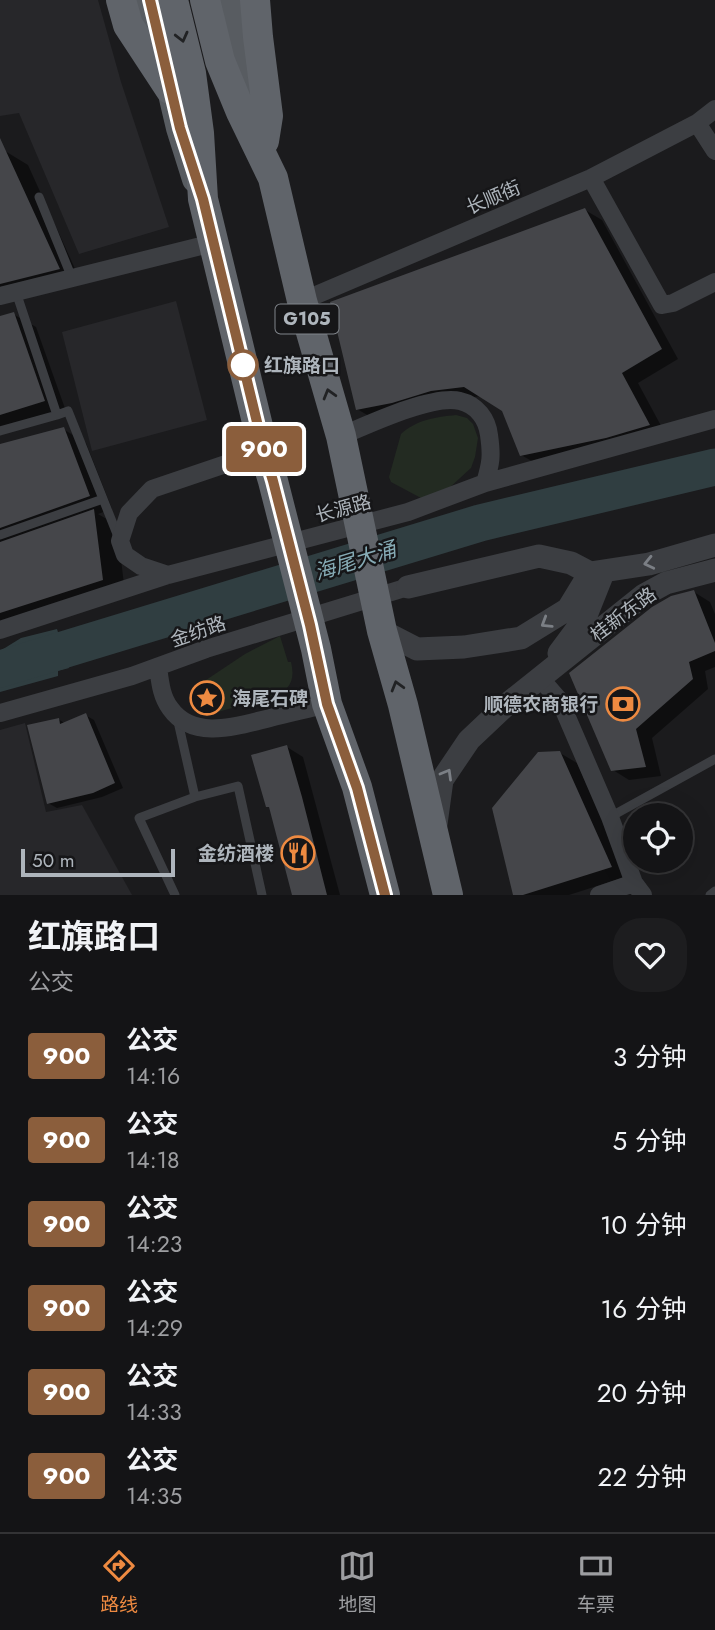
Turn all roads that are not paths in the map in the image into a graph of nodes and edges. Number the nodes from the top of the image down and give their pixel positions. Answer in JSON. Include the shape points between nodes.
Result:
{"nodes":[{"id":1,"x":121,"y":0,"type":"edge"},
{"id":2,"x":205,"y":0,"type":"edge"},
{"id":3,"x":232,"y":0,"type":"edge"},
{"id":4,"x":255,"y":0,"type":"edge"},
{"id":5,"x":265,"y":0,"type":"edge"},
{"id":6,"x":159,"y":8,"type":"edge"},
{"id":7,"x":258,"y":37,"type":"junction"},
{"id":8,"x":181,"y":81,"type":"junction"},
{"id":9,"x":715,"y":109,"type":"edge"},
{"id":10,"x":697,"y":123,"type":"junction"},
{"id":11,"x":264,"y":141,"type":"junction"},
{"id":12,"x":715,"y":151,"type":"edge"},
{"id":13,"x":273,"y":178,"type":"junction"},
{"id":14,"x":591,"y":178,"type":"junction"},
{"id":15,"x":39,"y":197,"type":"dead end"},
{"id":16,"x":213,"y":243,"type":"junction"},
{"id":17,"x":72,"y":278,"type":"junction"},
{"id":18,"x":715,"y":282,"type":"edge"},
{"id":19,"x":8,"y":294,"type":"edge"},
{"id":20,"x":302,"y":301,"type":"junction"},
{"id":21,"x":57,"y":415,"type":"junction"},
{"id":22,"x":715,"y":419,"type":"edge"},
{"id":23,"x":0,"y":432,"type":"edge"},
{"id":24,"x":343,"y":448,"type":"junction"},
{"id":25,"x":264,"y":451,"type":"junction"},
{"id":26,"x":485,"y":483,"type":"junction"},
{"id":27,"x":103,"y":499,"type":"junction"},
{"id":28,"x":0,"y":535,"type":"edge"},
{"id":29,"x":120,"y":541,"type":"junction"},
{"id":30,"x":715,"y":545,"type":"edge"},
{"id":31,"x":715,"y":570,"type":"edge"},
{"id":32,"x":597,"y":572,"type":"junction"},
{"id":33,"x":168,"y":575,"type":"junction"},
{"id":34,"x":408,"y":587,"type":"joint"},
{"id":35,"x":381,"y":624,"type":"junction"},
{"id":36,"x":0,"y":630,"type":"edge"},
{"id":37,"x":158,"y":667,"type":"junction"},
{"id":38,"x":540,"y":678,"type":"junction"},
{"id":39,"x":327,"y":704,"type":"junction"},
{"id":40,"x":0,"y":713,"type":"edge"},
{"id":41,"x":176,"y":716,"type":"junction"},
{"id":42,"x":715,"y":759,"type":"edge"},
{"id":43,"x":195,"y":797,"type":"junction"},
{"id":44,"x":610,"y":817,"type":"junction"},
{"id":45,"x":434,"y":840,"type":"junction"},
{"id":46,"x":639,"y":889,"type":"edge"},
{"id":47,"x":715,"y":891,"type":"edge"},
{"id":48,"x":175,"y":895,"type":"edge"},
{"id":49,"x":262,"y":895,"type":"edge"},
{"id":50,"x":385,"y":895,"type":"edge"},
{"id":51,"x":448,"y":895,"type":"edge"},
{"id":52,"x":599,"y":895,"type":"edge"},
{"id":53,"x":710,"y":895,"type":"edge"}],
"edges":[{"from":1,"to":8,"type":"highway","via":[[128,24]]},
{"from":2,"to":13,"type":"highway","number":"G105","via":[[220,61]]},
{"from":3,"to":11,"type":"main road"},
{"from":4,"to":7,"type":"highway"},
{"from":5,"to":7,"type":"main road"},
{"from":6,"to":8,"type":"highway","one_way":true},
{"from":7,"to":11,"type":"highway","via":[[268,116]]},
{"from":8,"to":16,"type":"highway","via":[[199,133],[203,199]]},
{"from":9,"to":10,"type":"street","name":"长顺街"},
{"from":10,"to":12,"type":"street"},
{"from":10,"to":14,"type":"street","name":"长顺街"},
{"from":11,"to":13,"type":"main road"},
{"from":13,"to":20,"type":"highway","number":"G105"},
{"from":14,"to":18,"type":"street","via":[[662,305]]},
{"from":14,"to":20,"type":"street","name":"长顺街"},
{"from":15,"to":17,"type":"lane"},
{"from":16,"to":17,"type":"street"},
{"from":16,"to":25,"type":"highway"},
{"from":17,"to":19,"type":"street"},
{"from":19,"to":21,"type":"lane"},
{"from":24,"to":20,"type":"highway","number":"G105","one_way":true},
{"from":21,"to":23,"type":"lane"},
{"from":21,"to":27,"type":"lane","via":[[68,411]]},
{"from":22,"to":26,"type":"street","name":"长源路"},
{"from":24,"to":26,"type":"street","via":[[403,410],[458,400],[472,405],[488,427],[491,463]]},
{"from":24,"to":35,"type":"highway","number":"G105"},
{"from":25,"to":29,"type":"street","via":[[152,489],[130,513]]},
{"from":25,"to":39,"type":"highway"},
{"from":26,"to":33,"type":"street","name":"长源路","via":[[408,512]]},
{"from":27,"to":28,"type":"lane"},
{"from":27,"to":29,"type":"lane"},
{"from":29,"to":33,"type":"street","via":[[125,555]]},
{"from":30,"to":32,"type":"street","name":"桂新东路","one_way":true,"via":[[649,564]]},
{"from":31,"to":38,"type":"street","name":"桂新东路","via":[[666,583],[644,595]]},
{"from":32,"to":34,"type":"street","via":[[539,556]]},
{"from":32,"to":35,"type":"street","one_way":true,"via":[[568,609],[521,638],[417,649],[399,641]]},
{"from":32,"to":38,"type":"street","name":"桂新东路","via":[[585,618]]},
{"from":33,"to":36,"type":"street","name":"长源路"},
{"from":34,"to":37,"type":"street","name":"金纺路"},
{"from":45,"to":35,"type":"highway","number":"G105","one_way":true},
{"from":37,"to":40,"type":"street","name":"金纺路"},
{"from":37,"to":41,"type":"street","via":[[163,694]]},
{"from":38,"to":44,"type":"street","via":[[560,701]]},
{"from":45,"to":38,"type":"street","name":"桂新东路","one_way":true,"via":[[442,780],[470,740]]},
{"from":39,"to":41,"type":"street","via":[[215,730]]},
{"from":39,"to":50,"type":"highway","via":[[357,788]]},
{"from":41,"to":43,"type":"lane"},
{"from":42,"to":44,"type":"lane"},
{"from":43,"to":48,"type":"lane","via":[[139,818]]},
{"from":43,"to":49,"type":"lane","via":[[238,786]]},
{"from":44,"to":46,"type":"street"},
{"from":45,"to":51,"type":"highway","number":"G105"},
{"from":46,"to":52,"type":"street"},
{"from":47,"to":53,"type":"lane"}]}
